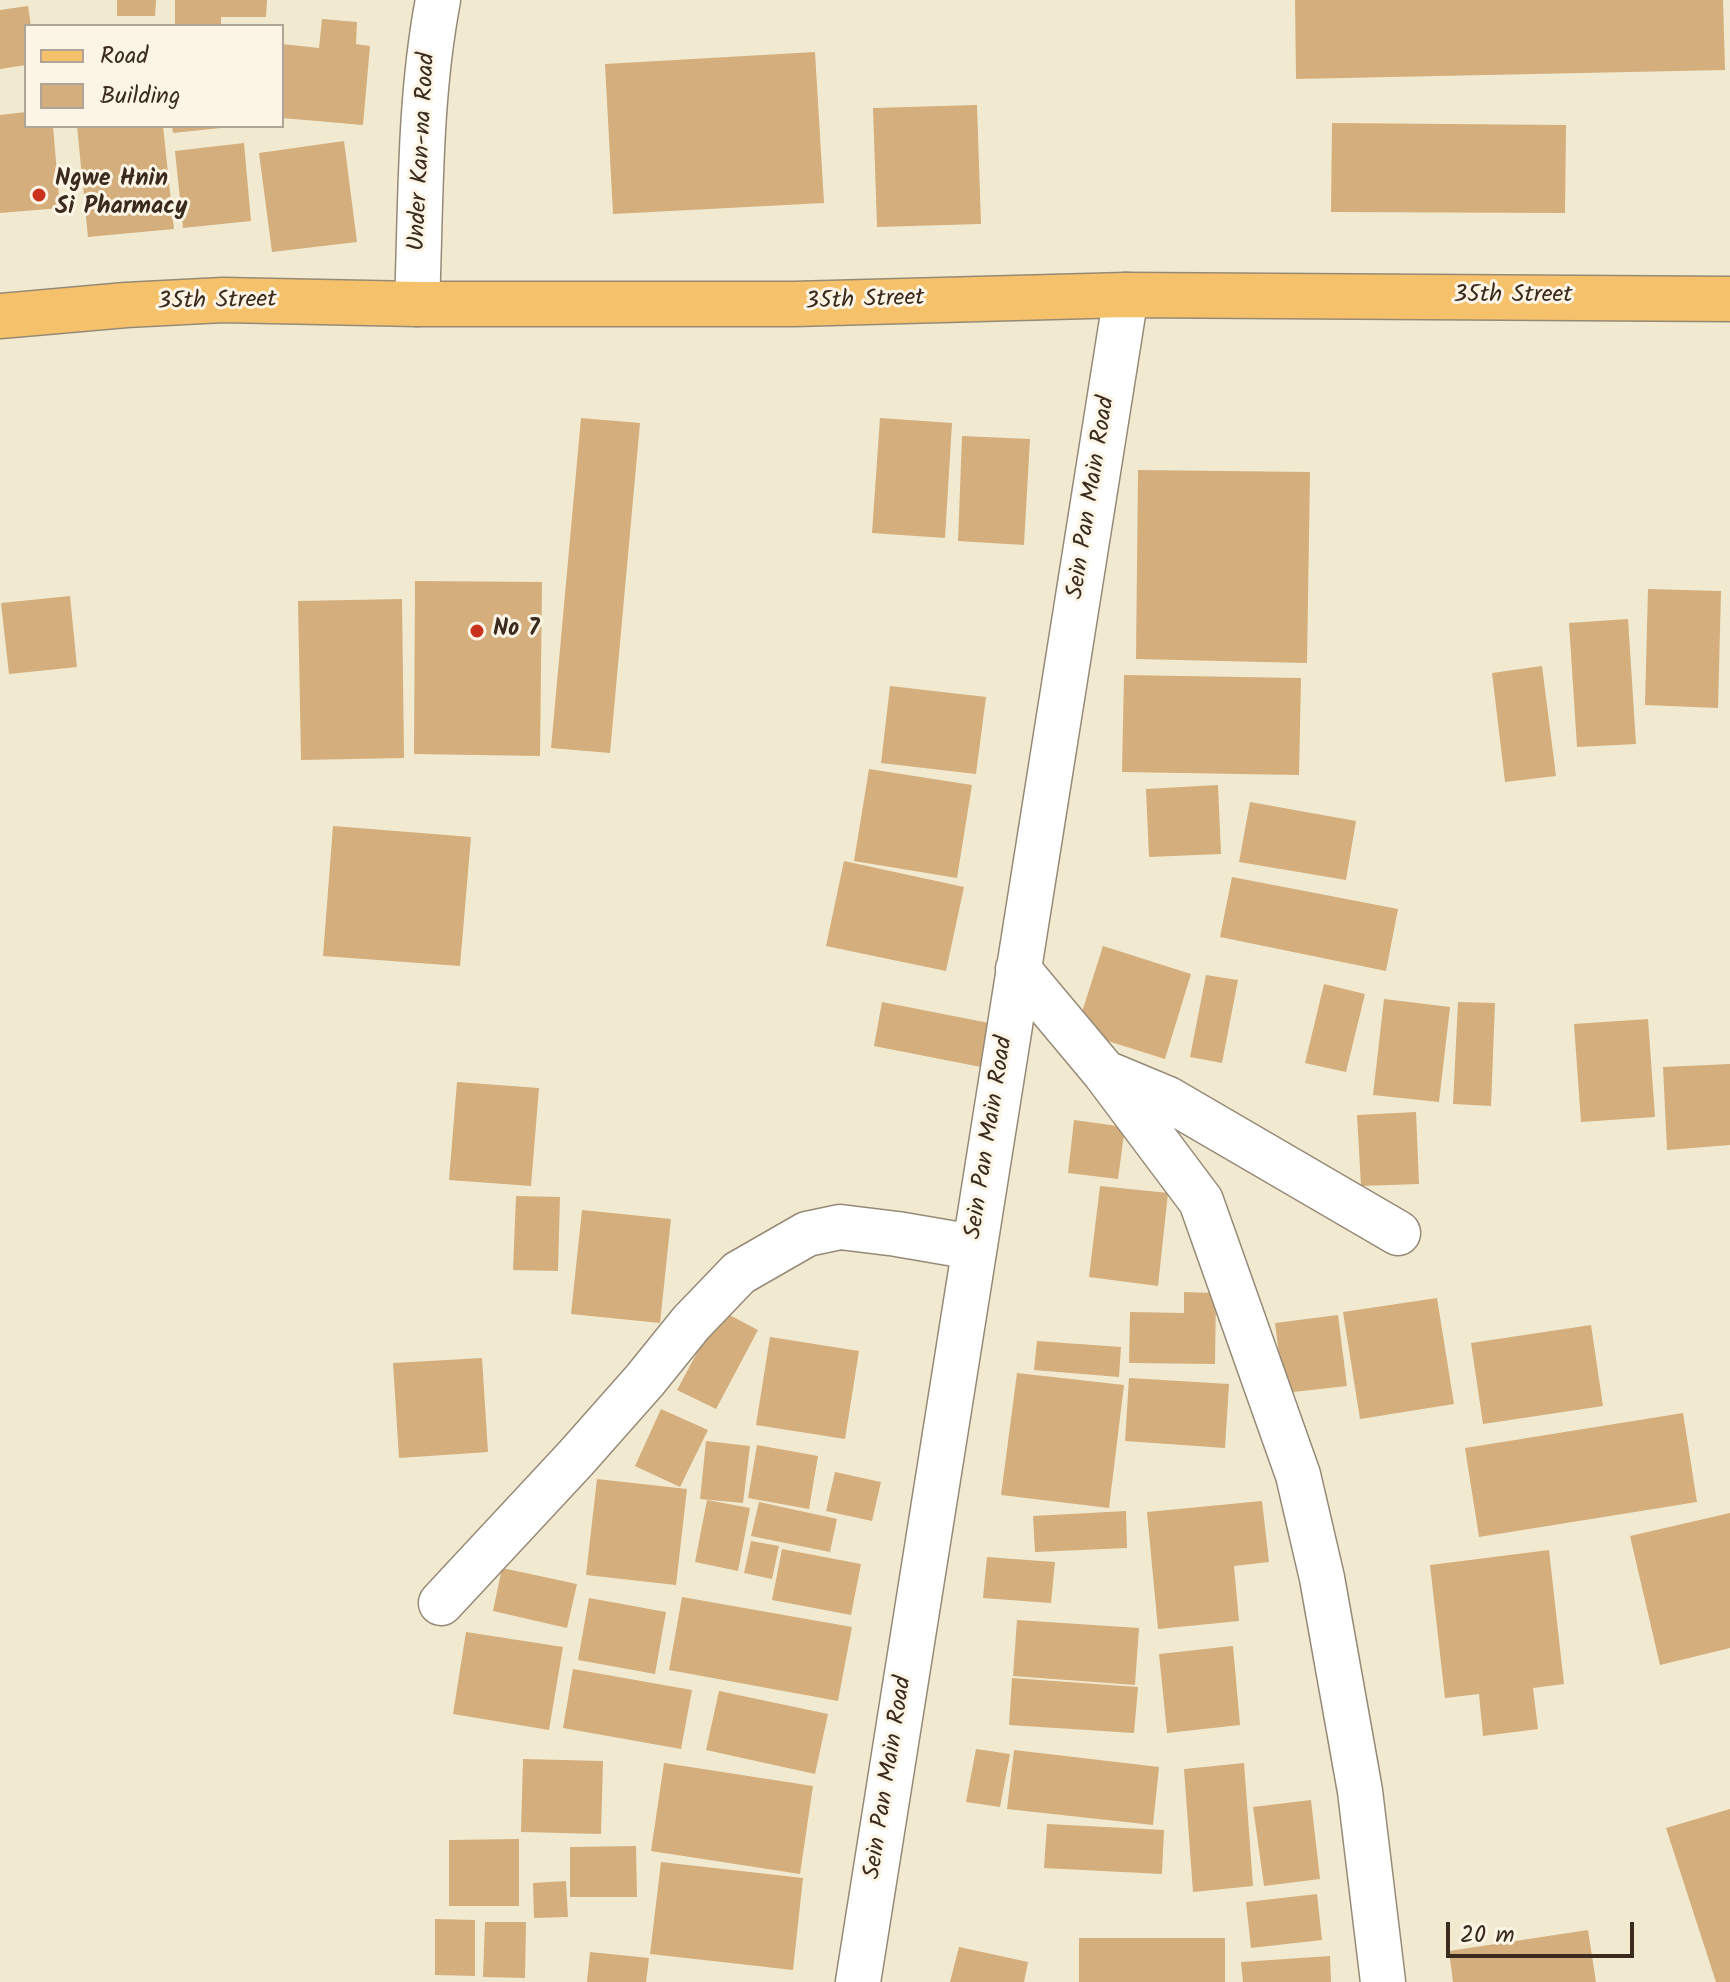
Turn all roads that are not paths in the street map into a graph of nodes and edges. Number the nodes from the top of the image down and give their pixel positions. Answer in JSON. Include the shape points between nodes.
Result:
{"nodes":[{"id":1,"x":438,"y":0,"type":"edge"},
{"id":2,"x":1126,"y":295,"type":"junction"},
{"id":3,"x":1730,"y":299,"type":"edge"},
{"id":4,"x":417,"y":304,"type":"junction"},
{"id":5,"x":0,"y":316,"type":"edge"},
{"id":6,"x":1018,"y":969,"type":"junction"},
{"id":7,"x":1105,"y":1073,"type":"junction"},
{"id":8,"x":1398,"y":1233,"type":"dead end"},
{"id":9,"x":973,"y":1247,"type":"junction"},
{"id":10,"x":441,"y":1603,"type":"dead end"},
{"id":11,"x":858,"y":1982,"type":"edge"},
{"id":12,"x":1383,"y":1982,"type":"edge"}],
"edges":[{"from":1,"to":4,"type":"street","name":"Under Kan-na Road","via":[[424,101]]},
{"from":2,"to":3,"type":"main road","name":"35th Street"},
{"from":2,"to":4,"type":"main road","name":"35th Street","via":[[794,304]]},
{"from":2,"to":6,"type":"street","name":"Sein Pan Main Road"},
{"from":4,"to":5,"type":"main road","name":"35th Street","via":[[223,300]]},
{"from":6,"to":7,"type":"street"},
{"from":6,"to":9,"type":"street","name":"Sein Pan Main Road"},
{"from":7,"to":8,"type":"street","via":[[1168,1099]]},
{"from":7,"to":12,"type":"street","via":[[1201,1201],[1298,1475],[1360,1791]]},
{"from":9,"to":10,"type":"street","via":[[840,1227],[807,1234],[739,1273]]},
{"from":9,"to":11,"type":"street","name":"Sein Pan Main Road"}]}
